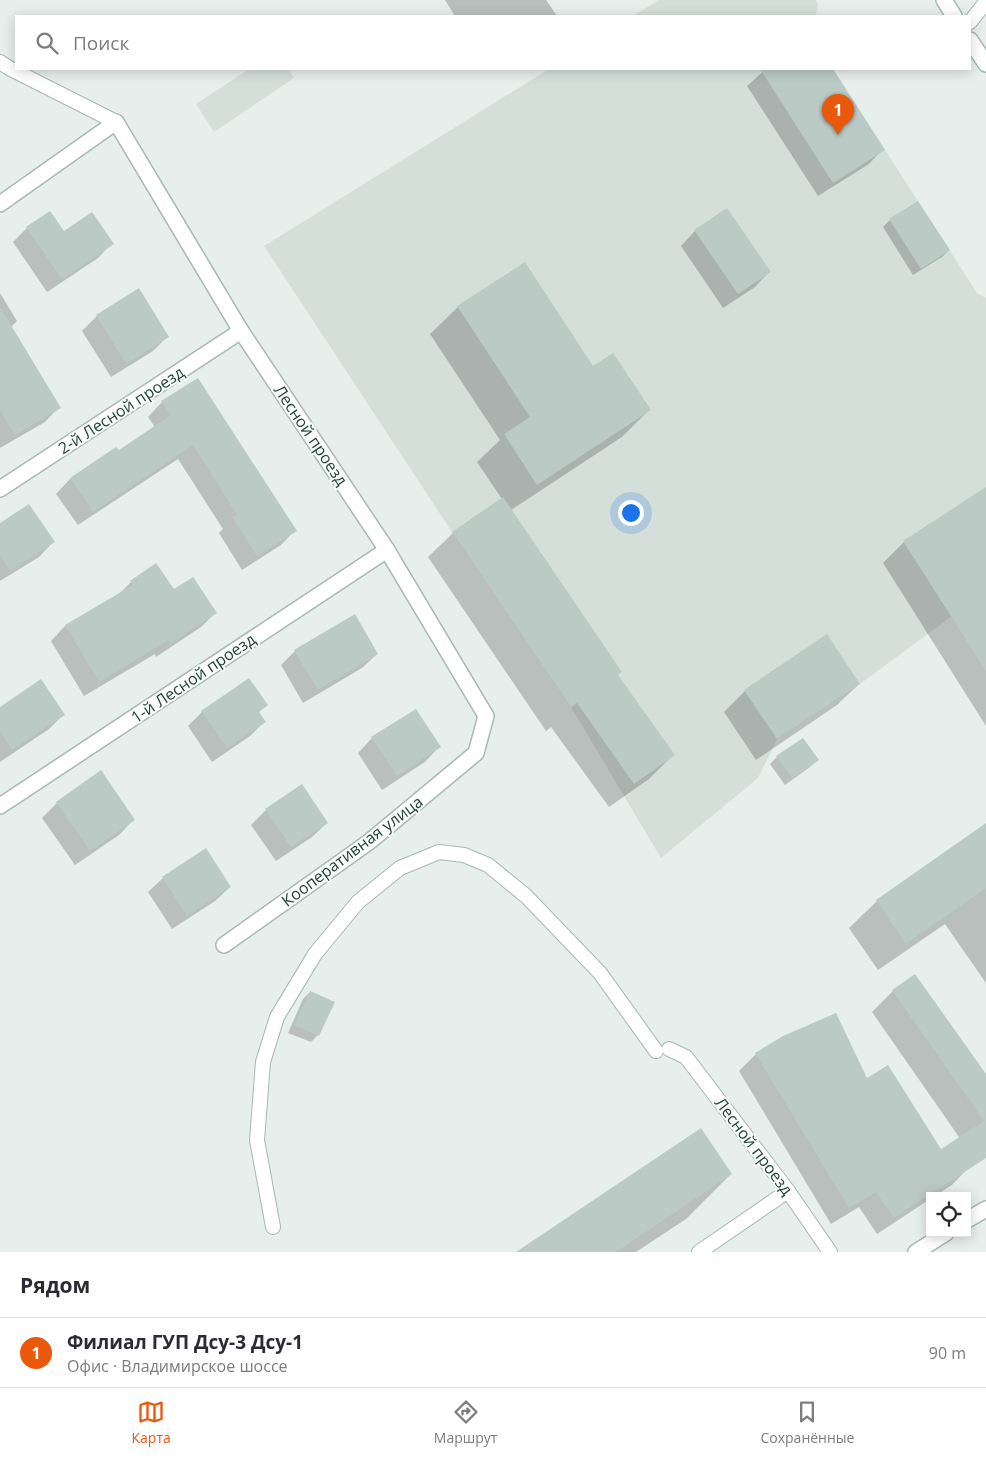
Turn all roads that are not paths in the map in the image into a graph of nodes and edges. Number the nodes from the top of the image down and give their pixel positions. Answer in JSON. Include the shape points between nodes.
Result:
{"nodes":[{"id":1,"x":944,"y":0,"type":"edge"},
{"id":2,"x":986,"y":2,"type":"edge"},
{"id":3,"x":953,"y":15,"type":"edge"},
{"id":4,"x":971,"y":21,"type":"edge"},
{"id":5,"x":971,"y":42,"type":"edge"},
{"id":6,"x":0,"y":62,"type":"edge"},
{"id":7,"x":986,"y":64,"type":"edge"},
{"id":8,"x":116,"y":122,"type":"junction"},
{"id":9,"x":0,"y":204,"type":"edge"},
{"id":10,"x":241,"y":332,"type":"junction"},
{"id":11,"x":0,"y":489,"type":"edge"},
{"id":12,"x":387,"y":550,"type":"junction"},
{"id":13,"x":476,"y":753,"type":"joint"},
{"id":14,"x":0,"y":806,"type":"edge"},
{"id":15,"x":224,"y":945,"type":"dead end"},
{"id":16,"x":788,"y":1191,"type":"junction"},
{"id":17,"x":986,"y":1209,"type":"edge"},
{"id":18,"x":971,"y":1218,"type":"edge"},
{"id":19,"x":273,"y":1227,"type":"dead end"},
{"id":20,"x":940,"y":1237,"type":"edge"},
{"id":21,"x":700,"y":1252,"type":"edge"},
{"id":22,"x":830,"y":1252,"type":"edge"},
{"id":23,"x":916,"y":1252,"type":"edge"}],
"edges":[{"from":1,"to":3,"type":"street"},
{"from":2,"to":4,"type":"lane"},
{"from":5,"to":7,"type":"street"},
{"from":6,"to":8,"type":"lane"},
{"from":8,"to":9,"type":"street"},
{"from":8,"to":10,"type":"street","name":"Лесной проезд"},
{"from":10,"to":11,"type":"street","name":"2-й Лесной проезд"},
{"from":10,"to":12,"type":"street","name":"Лесной проезд"},
{"from":12,"to":13,"type":"street","name":"Лесной проезд","via":[[486,716]]},
{"from":12,"to":14,"type":"street","name":"1-й Лесной проезд"},
{"from":13,"to":15,"type":"street","name":"Кооперативная улица","via":[[369,842]]},
{"from":16,"to":19,"type":"lane","name":"Лесной проезд","via":[[686,1058],[663,1050],[600,973],[526,896],[488,865],[464,855],[439,852],[400,868],[358,902],[315,954],[277,1017],[263,1062],[257,1140]]},
{"from":16,"to":21,"type":"lane"},
{"from":16,"to":22,"type":"lane","name":"Лесной проезд"},
{"from":17,"to":18,"type":"street"},
{"from":20,"to":23,"type":"street"}]}
